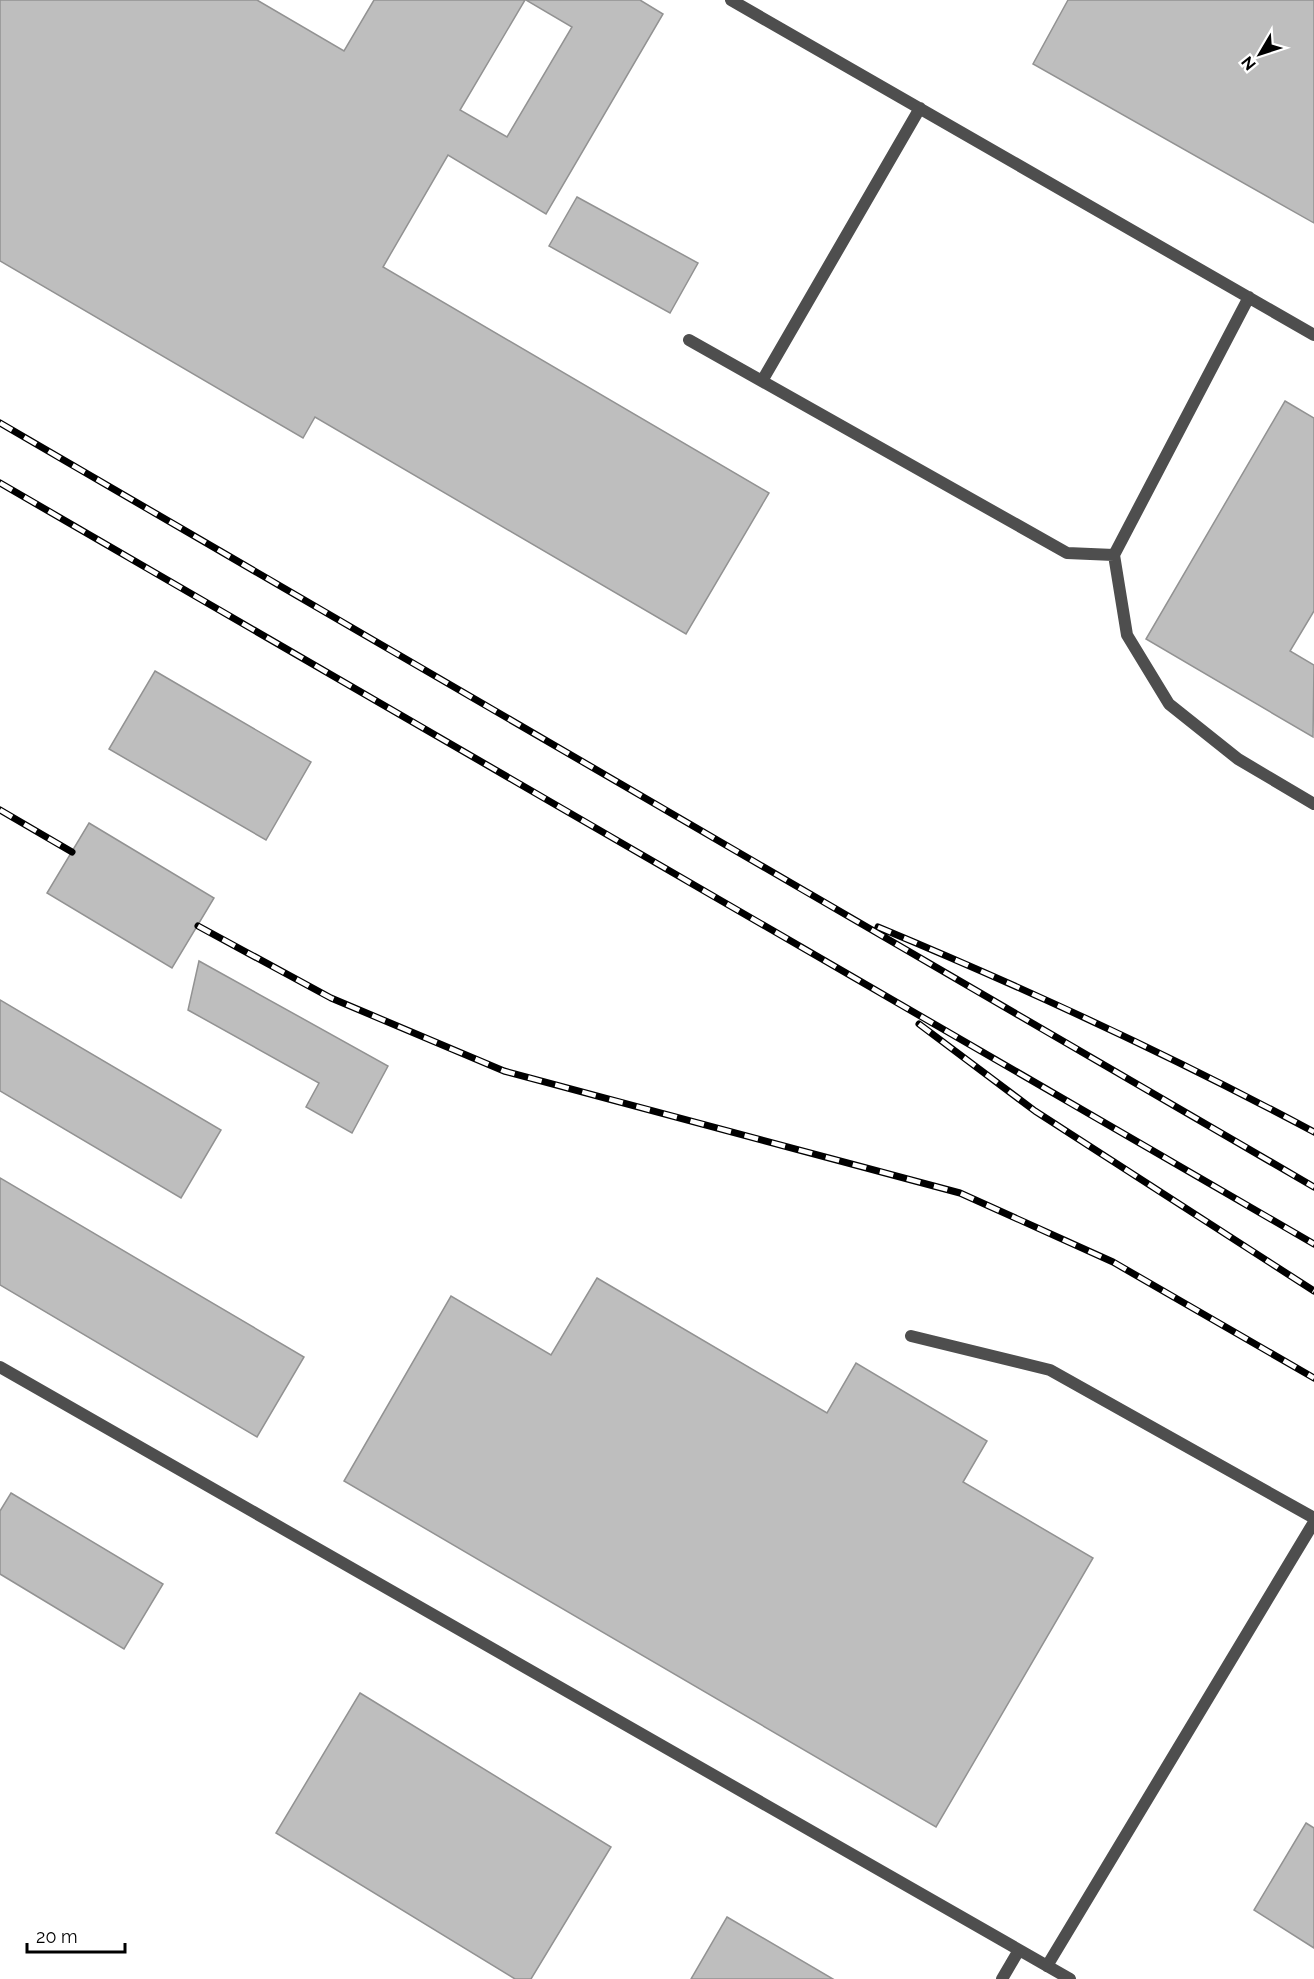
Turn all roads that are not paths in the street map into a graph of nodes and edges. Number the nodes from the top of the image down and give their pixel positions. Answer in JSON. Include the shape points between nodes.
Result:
{"nodes":[{"id":1,"x":731,"y":0,"type":"edge"},
{"id":2,"x":920,"y":108,"type":"junction"},
{"id":3,"x":1249,"y":297,"type":"junction"},
{"id":4,"x":1314,"y":334,"type":"edge"},
{"id":5,"x":689,"y":340,"type":"dead end"},
{"id":6,"x":762,"y":381,"type":"junction"},
{"id":7,"x":1114,"y":555,"type":"junction"},
{"id":8,"x":1314,"y":804,"type":"edge"},
{"id":9,"x":911,"y":1336,"type":"dead end"},
{"id":10,"x":0,"y":1367,"type":"edge"},
{"id":11,"x":1314,"y":1520,"type":"edge"},
{"id":12,"x":1019,"y":1950,"type":"junction"},
{"id":13,"x":1047,"y":1966,"type":"junction"},
{"id":14,"x":1002,"y":1979,"type":"edge"},
{"id":15,"x":1070,"y":1979,"type":"edge"}],
"edges":[{"from":1,"to":2,"type":"lane"},
{"from":2,"to":3,"type":"lane"},
{"from":2,"to":6,"type":"lane"},
{"from":3,"to":4,"type":"lane"},
{"from":3,"to":7,"type":"lane"},
{"from":5,"to":6,"type":"lane"},
{"from":6,"to":7,"type":"lane","via":[[1067,553]]},
{"from":7,"to":8,"type":"lane","via":[[1127,635],[1169,704],[1238,759]]},
{"from":9,"to":11,"type":"lane","via":[[1050,1370]]},
{"from":10,"to":12,"type":"lane"},
{"from":11,"to":13,"type":"lane"},
{"from":12,"to":13,"type":"lane"},
{"from":12,"to":14,"type":"lane"},
{"from":13,"to":15,"type":"lane"}]}
